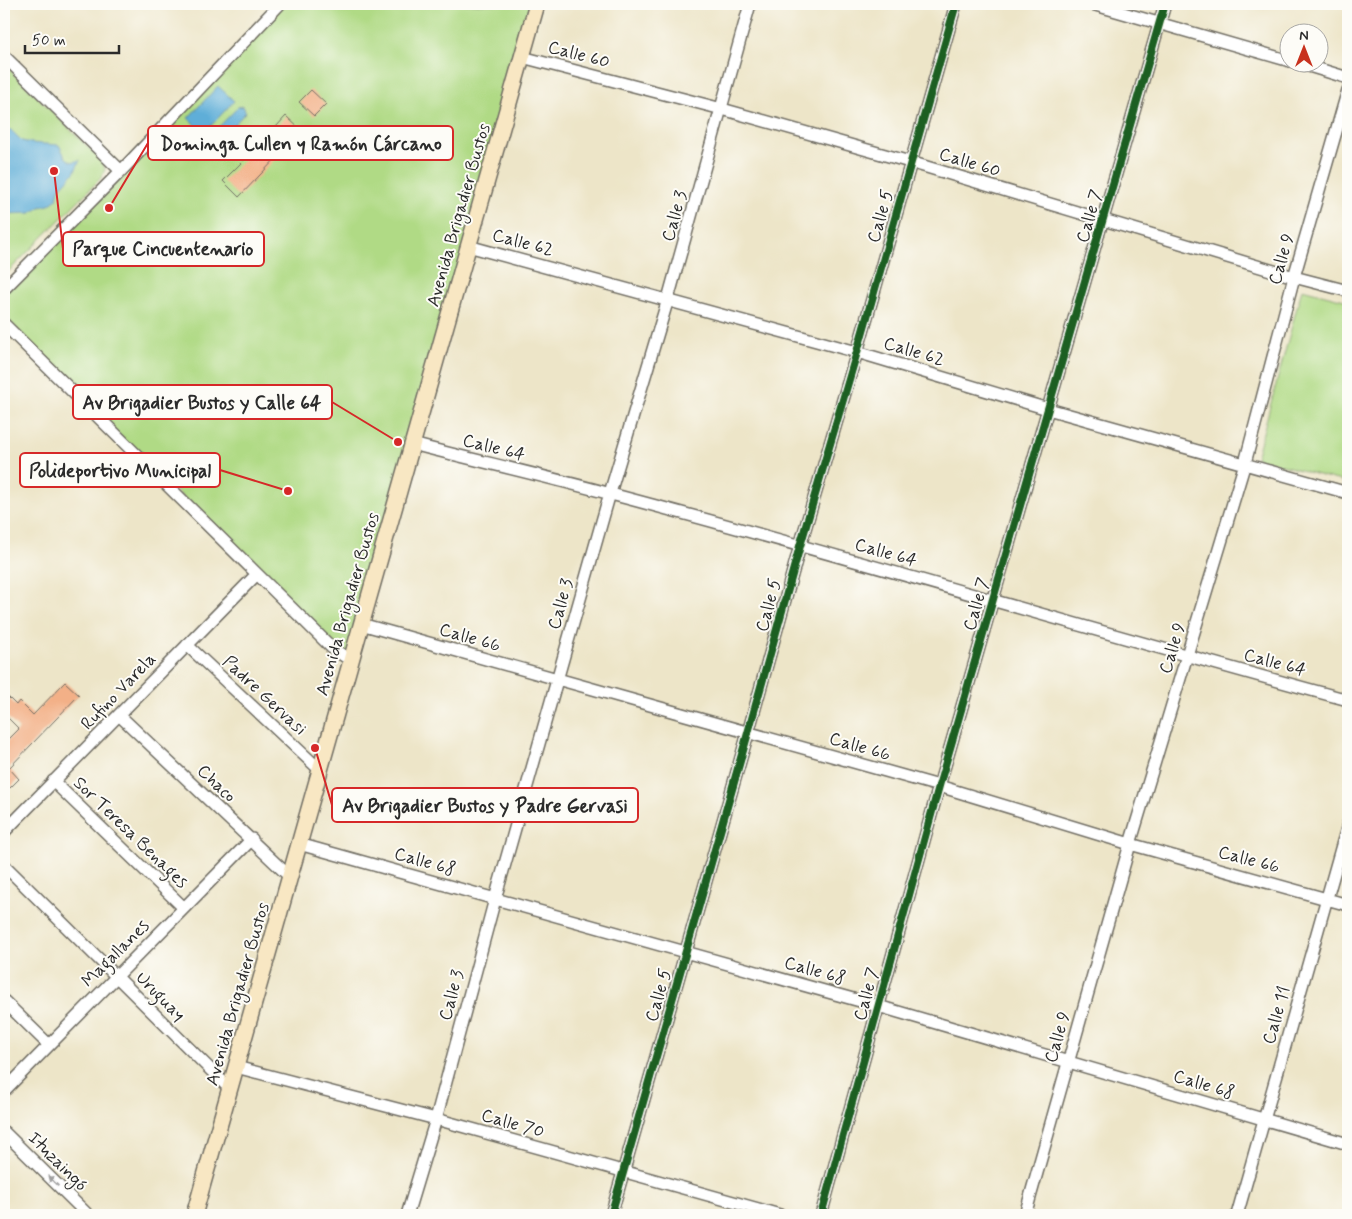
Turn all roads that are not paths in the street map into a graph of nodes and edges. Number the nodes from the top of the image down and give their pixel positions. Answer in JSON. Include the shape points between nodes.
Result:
{"nodes":[{"id":1,"x":280,"y":4,"type":"edge"},
{"id":2,"x":537,"y":4,"type":"edge"},
{"id":3,"x":750,"y":4,"type":"edge"},
{"id":4,"x":956,"y":4,"type":"edge"},
{"id":5,"x":1092,"y":4,"type":"edge"},
{"id":6,"x":1165,"y":4,"type":"edge"},
{"id":7,"x":1160,"y":22,"type":"junction"},
{"id":8,"x":4,"y":56,"type":"edge"},
{"id":9,"x":522,"y":57,"type":"junction"},
{"id":10,"x":1280,"y":58,"type":"edge"},
{"id":11,"x":1328,"y":72,"type":"edge"},
{"id":12,"x":1348,"y":78,"type":"edge"},
{"id":13,"x":1348,"y":90,"type":"edge"},
{"id":14,"x":722,"y":110,"type":"junction"},
{"id":15,"x":910,"y":162,"type":"junction"},
{"id":16,"x":121,"y":170,"type":"junction"},
{"id":17,"x":1104,"y":220,"type":"junction"},
{"id":18,"x":468,"y":246,"type":"junction"},
{"id":19,"x":1294,"y":276,"type":"junction"},
{"id":20,"x":4,"y":289,"type":"edge"},
{"id":21,"x":1348,"y":291,"type":"edge"},
{"id":22,"x":668,"y":299,"type":"junction"},
{"id":23,"x":4,"y":324,"type":"edge"},
{"id":24,"x":857,"y":352,"type":"junction"},
{"id":25,"x":1048,"y":409,"type":"junction"},
{"id":26,"x":412,"y":444,"type":"junction"},
{"id":27,"x":1245,"y":463,"type":"junction"},
{"id":28,"x":610,"y":493,"type":"junction"},
{"id":29,"x":1348,"y":493,"type":"edge"},
{"id":30,"x":800,"y":546,"type":"junction"},
{"id":31,"x":257,"y":574,"type":"junction"},
{"id":32,"x":993,"y":600,"type":"junction"},
{"id":33,"x":361,"y":624,"type":"junction"},
{"id":34,"x":187,"y":645,"type":"junction"},
{"id":35,"x":1188,"y":657,"type":"junction"},
{"id":36,"x":350,"y":660,"type":"junction"},
{"id":37,"x":557,"y":679,"type":"junction"},
{"id":38,"x":1348,"y":700,"type":"edge"},
{"id":39,"x":119,"y":715,"type":"junction"},
{"id":40,"x":748,"y":733,"type":"junction"},
{"id":41,"x":320,"y":770,"type":"junction"},
{"id":42,"x":53,"y":782,"type":"junction"},
{"id":43,"x":939,"y":786,"type":"junction"},
{"id":44,"x":1348,"y":824,"type":"edge"},
{"id":45,"x":4,"y":832,"type":"edge"},
{"id":46,"x":252,"y":839,"type":"junction"},
{"id":47,"x":299,"y":844,"type":"junction"},
{"id":48,"x":1130,"y":844,"type":"junction"},
{"id":49,"x":4,"y":866,"type":"edge"},
{"id":50,"x":290,"y":877,"type":"junction"},
{"id":51,"x":495,"y":899,"type":"junction"},
{"id":52,"x":1327,"y":899,"type":"junction"},
{"id":53,"x":1348,"y":905,"type":"edge"},
{"id":54,"x":184,"y":908,"type":"junction"},
{"id":55,"x":686,"y":951,"type":"junction"},
{"id":56,"x":116,"y":976,"type":"junction"},
{"id":57,"x":4,"y":1001,"type":"edge"},
{"id":58,"x":878,"y":1006,"type":"junction"},
{"id":59,"x":49,"y":1045,"type":"junction"},
{"id":60,"x":1068,"y":1062,"type":"junction"},
{"id":61,"x":236,"y":1067,"type":"junction"},
{"id":62,"x":230,"y":1089,"type":"junction"},
{"id":63,"x":4,"y":1091,"type":"edge"},
{"id":64,"x":436,"y":1119,"type":"junction"},
{"id":65,"x":1264,"y":1120,"type":"junction"},
{"id":66,"x":4,"y":1132,"type":"edge"},
{"id":67,"x":1348,"y":1144,"type":"edge"},
{"id":68,"x":624,"y":1172,"type":"junction"},
{"id":69,"x":88,"y":1215,"type":"edge"},
{"id":70,"x":194,"y":1215,"type":"edge"},
{"id":71,"x":407,"y":1215,"type":"edge"},
{"id":72,"x":611,"y":1215,"type":"edge"},
{"id":73,"x":780,"y":1215,"type":"edge"},
{"id":74,"x":821,"y":1215,"type":"edge"},
{"id":75,"x":1025,"y":1215,"type":"edge"},
{"id":76,"x":1237,"y":1215,"type":"edge"}],
"edges":[{"from":1,"to":16,"type":"street"},
{"from":2,"to":9,"type":"street","name":"Avenida Brigadier Bustos"},
{"from":3,"to":14,"type":"street","name":"Calle 3"},
{"from":4,"to":15,"type":"street","name":"Calle 5"},
{"from":5,"to":7,"type":"street"},
{"from":6,"to":7,"type":"street","name":"Calle 7"},
{"from":7,"to":10,"type":"street"},
{"from":7,"to":17,"type":"street","name":"Calle 7"},
{"from":8,"to":16,"type":"street"},
{"from":9,"to":14,"type":"street","name":"Calle 60"},
{"from":9,"to":18,"type":"street","name":"Avenida Brigadier Bustos"},
{"from":11,"to":12,"type":"street"},
{"from":13,"to":19,"type":"street","name":"Calle 9"},
{"from":14,"to":15,"type":"street","name":"Calle 60"},
{"from":14,"to":22,"type":"street","name":"Calle 3"},
{"from":15,"to":17,"type":"street","name":"Calle 60"},
{"from":15,"to":24,"type":"street","name":"Calle 5"},
{"from":16,"to":20,"type":"street"},
{"from":17,"to":19,"type":"street","name":"Calle 60"},
{"from":17,"to":25,"type":"street","name":"Calle 7"},
{"from":18,"to":22,"type":"street","name":"Calle 62"},
{"from":18,"to":26,"type":"street","name":"Avenida Brigadier Bustos"},
{"from":19,"to":21,"type":"street","name":"Calle 60"},
{"from":19,"to":27,"type":"street","name":"Calle 9"},
{"from":22,"to":24,"type":"street","name":"Calle 62"},
{"from":22,"to":28,"type":"street","name":"Calle 3"},
{"from":23,"to":31,"type":"street"},
{"from":24,"to":25,"type":"street","name":"Calle 62"},
{"from":24,"to":30,"type":"street","name":"Calle 5"},
{"from":25,"to":27,"type":"street","name":"Calle 62"},
{"from":25,"to":32,"type":"street","name":"Calle 7"},
{"from":26,"to":28,"type":"street","name":"Calle 64"},
{"from":26,"to":33,"type":"street","name":"Avenida Brigadier Bustos"},
{"from":27,"to":29,"type":"street","name":"Calle 62"},
{"from":27,"to":35,"type":"street","name":"Calle 9"},
{"from":28,"to":30,"type":"street","name":"Calle 64"},
{"from":28,"to":37,"type":"street","name":"Calle 3"},
{"from":30,"to":32,"type":"street","name":"Calle 64"},
{"from":30,"to":40,"type":"street","name":"Calle 5"},
{"from":31,"to":34,"type":"street","name":"Rufino Varela"},
{"from":31,"to":36,"type":"street","via":[[332,648]]},
{"from":32,"to":35,"type":"street","name":"Calle 64"},
{"from":32,"to":43,"type":"street","name":"Calle 7"},
{"from":33,"to":36,"type":"street","name":"Avenida Brigadier Bustos"},
{"from":33,"to":37,"type":"street","name":"Calle 66"},
{"from":34,"to":39,"type":"street","name":"Rufino Varela"},
{"from":34,"to":41,"type":"street","name":"Padre Gervasi"},
{"from":35,"to":38,"type":"street","name":"Calle 64"},
{"from":35,"to":48,"type":"street","name":"Calle 9"},
{"from":36,"to":41,"type":"street","name":"Avenida Brigadier Bustos"},
{"from":37,"to":40,"type":"street","name":"Calle 66"},
{"from":37,"to":51,"type":"street","name":"Calle 3"},
{"from":39,"to":42,"type":"street","name":"Rufino Varela"},
{"from":39,"to":46,"type":"street","name":"Chaco"},
{"from":40,"to":43,"type":"street","name":"Calle 66"},
{"from":40,"to":55,"type":"street","name":"Calle 5"},
{"from":41,"to":47,"type":"street","name":"Avenida Brigadier Bustos"},
{"from":42,"to":45,"type":"street","name":"Rufino Varela"},
{"from":42,"to":54,"type":"street","name":"Sor Teresa Benages"},
{"from":43,"to":48,"type":"street","name":"Calle 66"},
{"from":43,"to":58,"type":"street","name":"Calle 7"},
{"from":44,"to":52,"type":"street","name":"Calle 11"},
{"from":46,"to":50,"type":"street","name":"Chaco"},
{"from":46,"to":54,"type":"street","name":"Magallanes"},
{"from":47,"to":50,"type":"street","name":"Avenida Brigadier Bustos"},
{"from":47,"to":51,"type":"street","name":"Calle 68"},
{"from":48,"to":52,"type":"street","name":"Calle 66"},
{"from":48,"to":60,"type":"street","name":"Calle 9"},
{"from":49,"to":56,"type":"street","name":"Uruguay"},
{"from":50,"to":61,"type":"street","name":"Avenida Brigadier Bustos"},
{"from":51,"to":55,"type":"street","name":"Calle 68"},
{"from":51,"to":64,"type":"street","name":"Calle 3"},
{"from":52,"to":53,"type":"street","name":"Calle 66"},
{"from":52,"to":65,"type":"street","name":"Calle 11"},
{"from":54,"to":56,"type":"street","name":"Magallanes"},
{"from":55,"to":58,"type":"street","name":"Calle 68"},
{"from":55,"to":68,"type":"street","name":"Calle 5"},
{"from":56,"to":59,"type":"street","name":"Magallanes"},
{"from":56,"to":62,"type":"street","name":"Uruguay"},
{"from":57,"to":59,"type":"street"},
{"from":58,"to":60,"type":"street","name":"Calle 68"},
{"from":58,"to":74,"type":"street","name":"Calle 7"},
{"from":59,"to":63,"type":"street","name":"Magallanes"},
{"from":60,"to":65,"type":"street","name":"Calle 68"},
{"from":60,"to":75,"type":"street","name":"Calle 9"},
{"from":61,"to":62,"type":"street","name":"Avenida Brigadier Bustos"},
{"from":61,"to":64,"type":"street","name":"Calle 70"},
{"from":62,"to":70,"type":"street","name":"Avenida Brigadier Bustos"},
{"from":64,"to":68,"type":"street","name":"Calle 70"},
{"from":64,"to":71,"type":"street","name":"Calle 3"},
{"from":65,"to":67,"type":"street","name":"Calle 68"},
{"from":65,"to":76,"type":"street","name":"Calle 11"},
{"from":69,"to":66,"type":"street","name":"Ituzaingó","one_way":true},
{"from":68,"to":72,"type":"street","name":"Calle 5"},
{"from":68,"to":73,"type":"street","name":"Calle 70"}]}
